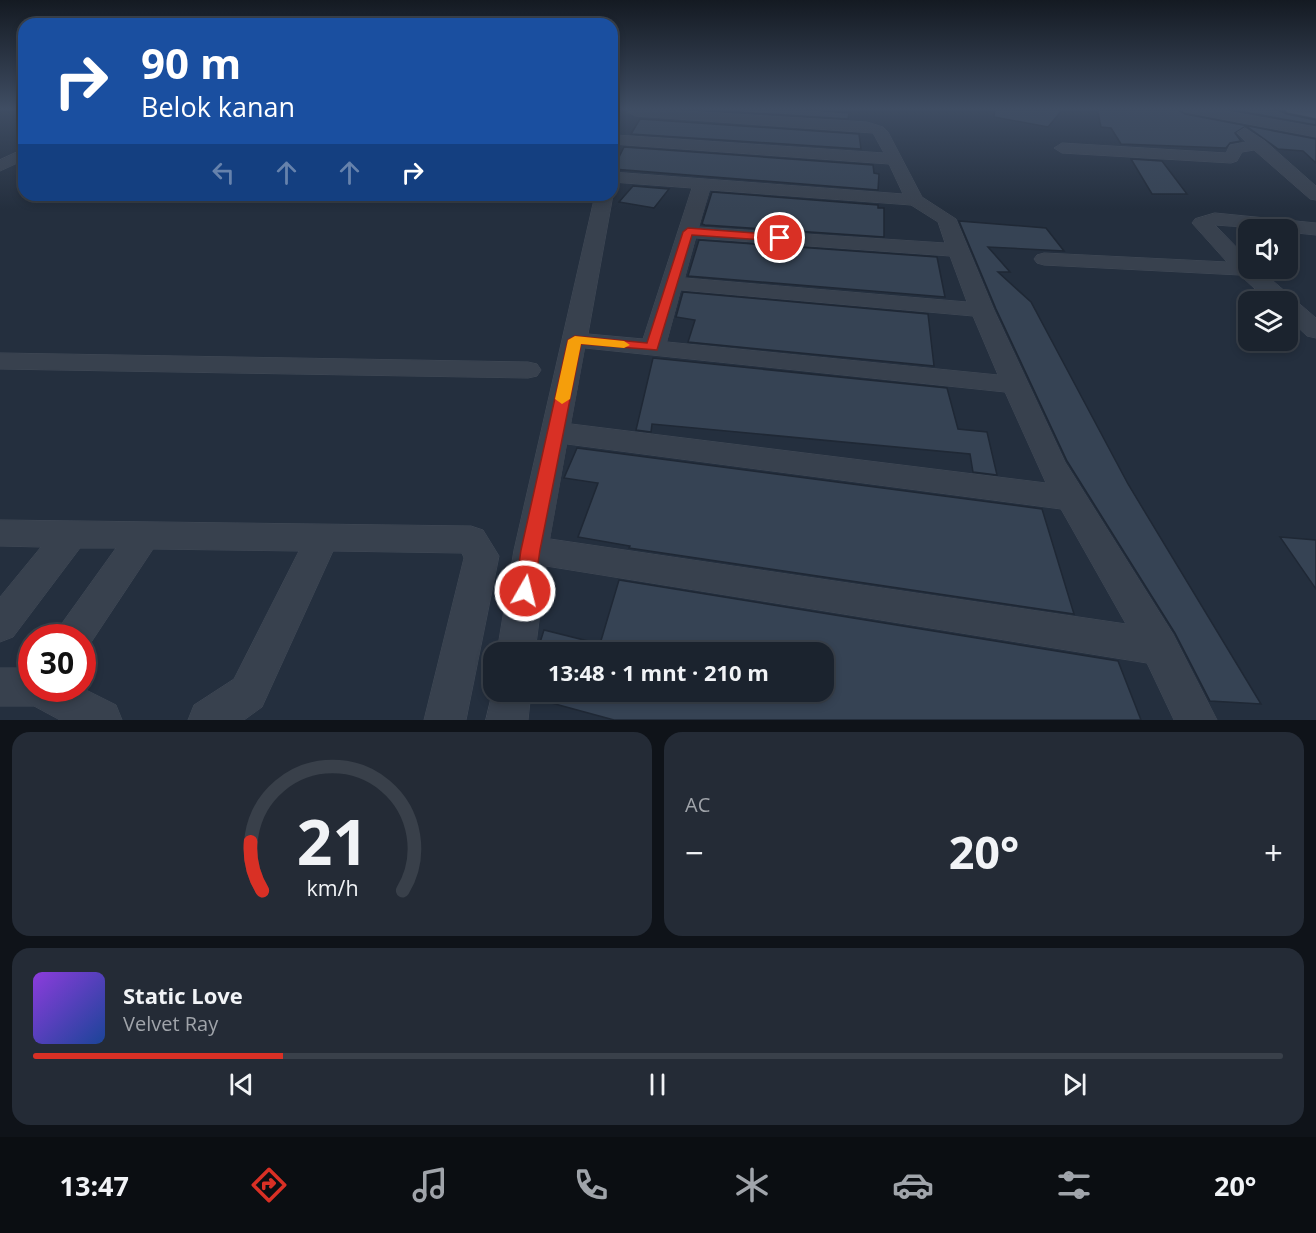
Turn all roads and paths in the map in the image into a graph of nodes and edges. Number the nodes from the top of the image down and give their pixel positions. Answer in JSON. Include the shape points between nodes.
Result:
{"nodes":[{"id":1,"x":753,"y":142,"type":"edge"},
{"id":2,"x":885,"y":142,"type":"edge"},
{"id":3,"x":1256,"y":142,"type":"edge"},
{"id":4,"x":1259,"y":144,"type":"junction"},
{"id":5,"x":1062,"y":148,"type":"dead end"},
{"id":6,"x":14,"y":156,"type":"edge"},
{"id":7,"x":895,"y":159,"type":"junction"},
{"id":8,"x":0,"y":166,"type":"edge"},
{"id":9,"x":618,"y":177,"type":"edge"},
{"id":10,"x":703,"y":183,"type":"junction"},
{"id":11,"x":1316,"y":195,"type":"edge"},
{"id":12,"x":602,"y":201,"type":"edge"},
{"id":13,"x":921,"y":203,"type":"junction"},
{"id":14,"x":1238,"y":221,"type":"edge"},
{"id":15,"x":1298,"y":227,"type":"edge"},
{"id":16,"x":1316,"y":229,"type":"edge"},
{"id":17,"x":688,"y":232,"type":"junction"},
{"id":18,"x":950,"y":249,"type":"junction"},
{"id":19,"x":1044,"y":259,"type":"dead end"},
{"id":20,"x":1238,"y":261,"type":"edge"},
{"id":21,"x":1238,"y":269,"type":"edge"},
{"id":22,"x":1257,"y":279,"type":"edge"},
{"id":23,"x":672,"y":283,"type":"junction"},
{"id":24,"x":1271,"y":291,"type":"edge"},
{"id":25,"x":982,"y":310,"type":"junction"},
{"id":26,"x":1298,"y":314,"type":"edge"},
{"id":27,"x":1316,"y":330,"type":"edge"},
{"id":28,"x":575,"y":340,"type":"junction"},
{"id":29,"x":652,"y":348,"type":"junction"},
{"id":30,"x":0,"y":361,"type":"edge"},
{"id":31,"x":528,"y":370,"type":"dead end"},
{"id":32,"x":1016,"y":385,"type":"junction"},
{"id":33,"x":555,"y":432,"type":"junction"},
{"id":34,"x":1068,"y":498,"type":"junction"},
{"id":35,"x":0,"y":533,"type":"edge"},
{"id":36,"x":71,"y":534,"type":"junction"},
{"id":37,"x":144,"y":535,"type":"junction"},
{"id":38,"x":322,"y":538,"type":"junction"},
{"id":39,"x":531,"y":550,"type":"junction"},
{"id":40,"x":84,"y":624,"type":"edge"},
{"id":41,"x":0,"y":626,"type":"edge"},
{"id":42,"x":517,"y":642,"type":"edge"},
{"id":43,"x":1159,"y":647,"type":"junction"},
{"id":44,"x":0,"y":687,"type":"edge"},
{"id":45,"x":18,"y":687,"type":"edge"},
{"id":46,"x":67,"y":702,"type":"edge"},
{"id":47,"x":510,"y":702,"type":"edge"},
{"id":48,"x":101,"y":720,"type":"edge"},
{"id":49,"x":209,"y":720,"type":"edge"},
{"id":50,"x":445,"y":720,"type":"edge"},
{"id":51,"x":507,"y":720,"type":"edge"},
{"id":52,"x":1196,"y":720,"type":"edge"}],
"edges":[{"from":1,"to":7,"type":"street"},
{"from":2,"to":7,"type":"street"},
{"from":3,"to":4,"type":"street"},
{"from":4,"to":5,"type":"street","via":[[1236,148],[1232,158]]},
{"from":4,"to":11,"type":"street"},
{"from":6,"to":8,"type":"street"},
{"from":7,"to":13,"type":"street"},
{"from":9,"to":10,"type":"street"},
{"from":10,"to":13,"type":"street"},
{"from":10,"to":17,"type":"street"},
{"from":12,"to":28,"type":"street"},
{"from":13,"to":18,"type":"street","via":[[946,219]]},
{"from":14,"to":20,"type":"street","via":[[1203,221],[1204,227]]},
{"from":15,"to":16,"type":"street"},
{"from":17,"to":18,"type":"street"},
{"from":17,"to":23,"type":"street"},
{"from":18,"to":25,"type":"street"},
{"from":19,"to":21,"type":"street"},
{"from":22,"to":24,"type":"street"},
{"from":23,"to":25,"type":"street"},
{"from":23,"to":29,"type":"street"},
{"from":25,"to":32,"type":"street"},
{"from":26,"to":27,"type":"street"},
{"from":28,"to":29,"type":"street"},
{"from":28,"to":33,"type":"street"},
{"from":29,"to":32,"type":"street"},
{"from":30,"to":31,"type":"street"},
{"from":32,"to":34,"type":"street"},
{"from":33,"to":34,"type":"street"},
{"from":33,"to":39,"type":"street"},
{"from":34,"to":43,"type":"street"},
{"from":35,"to":36,"type":"street"},
{"from":36,"to":37,"type":"street"},
{"from":36,"to":41,"type":"street"},
{"from":37,"to":38,"type":"street"},
{"from":37,"to":40,"type":"street"},
{"from":38,"to":49,"type":"street","via":[[248,693]]},
{"from":38,"to":50,"type":"street","via":[[471,540],[482,556]]},
{"from":39,"to":42,"type":"street"},
{"from":39,"to":43,"type":"street"},
{"from":43,"to":52,"type":"street"},
{"from":44,"to":45,"type":"street"},
{"from":46,"to":48,"type":"street"},
{"from":47,"to":51,"type":"street"}]}
